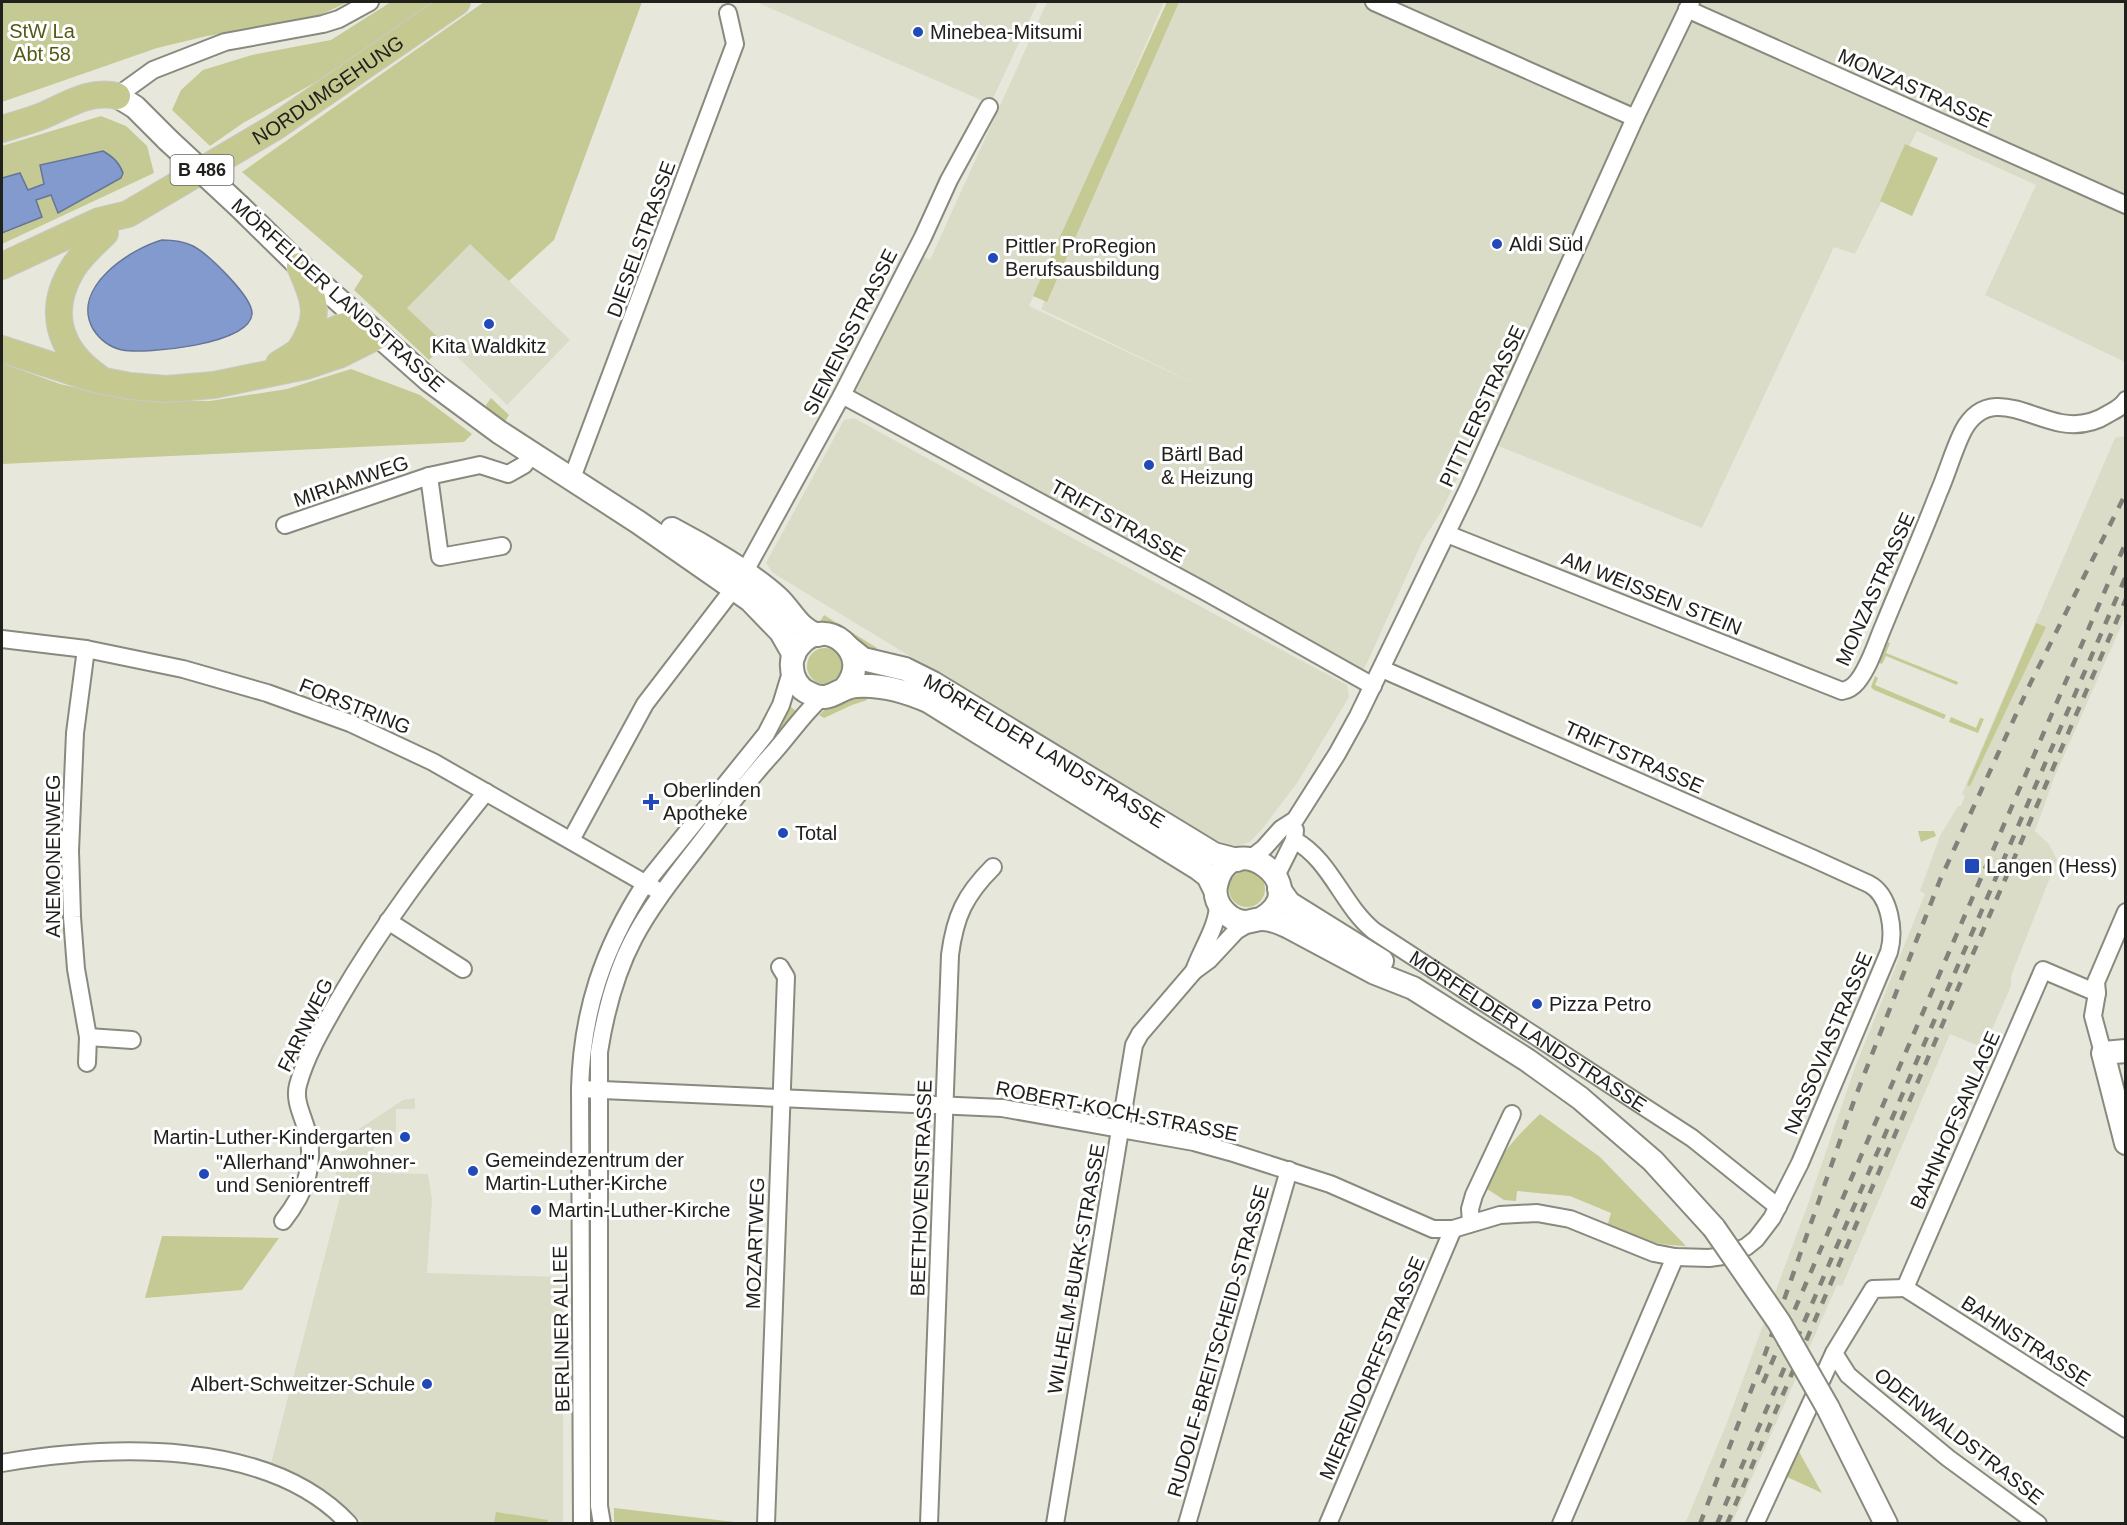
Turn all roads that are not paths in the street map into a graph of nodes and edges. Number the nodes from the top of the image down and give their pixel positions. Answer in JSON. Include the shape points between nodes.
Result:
{"nodes":[{"id":1,"x":370,"y":2,"type":"edge"},
{"id":2,"x":457,"y":2,"type":"edge"},
{"id":3,"x":1374,"y":2,"type":"edge"},
{"id":4,"x":1689,"y":5,"type":"edge"},
{"id":5,"x":728,"y":13,"type":"dead end"},
{"id":6,"x":117,"y":96,"type":"junction"},
{"id":7,"x":989,"y":107,"type":"dead end"},
{"id":8,"x":1635,"y":118,"type":"junction"},
{"id":9,"x":2,"y":129,"type":"edge"},
{"id":10,"x":2126,"y":205,"type":"edge"},
{"id":11,"x":128,"y":214,"type":"junction"},
{"id":12,"x":105,"y":233,"type":"junction"},
{"id":13,"x":2,"y":266,"type":"edge"},
{"id":14,"x":300,"y":267,"type":"junction"},
{"id":15,"x":2,"y":280,"type":"edge"},
{"id":16,"x":377,"y":336,"type":"junction"},
{"id":17,"x":2,"y":349,"type":"edge"},
{"id":18,"x":297,"y":354,"type":"junction"},
{"id":19,"x":240,"y":379,"type":"junction"},
{"id":20,"x":115,"y":384,"type":"junction"},
{"id":21,"x":842,"y":395,"type":"junction"},
{"id":22,"x":2126,"y":400,"type":"edge"},
{"id":23,"x":533,"y":453,"type":"junction"},
{"id":24,"x":429,"y":476,"type":"junction"},
{"id":25,"x":572,"y":478,"type":"junction"},
{"id":26,"x":285,"y":525,"type":"dead end"},
{"id":27,"x":1447,"y":534,"type":"junction"},
{"id":28,"x":502,"y":546,"type":"dead end"},
{"id":29,"x":739,"y":581,"type":"junction"},
{"id":30,"x":818,"y":635,"type":"junction"},
{"id":31,"x":2,"y":639,"type":"edge"},
{"id":32,"x":848,"y":647,"type":"junction"},
{"id":33,"x":86,"y":649,"type":"junction"},
{"id":34,"x":793,"y":662,"type":"junction"},
{"id":35,"x":1382,"y":669,"type":"junction"},
{"id":36,"x":1373,"y":686,"type":"junction"},
{"id":37,"x":845,"y":688,"type":"junction"},
{"id":38,"x":1842,"y":692,"type":"joint"},
{"id":39,"x":822,"y":697,"type":"junction"},
{"id":40,"x":486,"y":792,"type":"junction"},
{"id":41,"x":712,"y":815,"type":"junction"},
{"id":42,"x":1295,"y":820,"type":"junction"},
{"id":43,"x":571,"y":840,"type":"junction"},
{"id":44,"x":1294,"y":840,"type":"junction"},
{"id":45,"x":1244,"y":860,"type":"junction"},
{"id":46,"x":993,"y":867,"type":"dead end"},
{"id":47,"x":1277,"y":882,"type":"junction"},
{"id":48,"x":645,"y":884,"type":"junction"},
{"id":49,"x":1869,"y":884,"type":"joint"},
{"id":50,"x":662,"y":893,"type":"junction"},
{"id":51,"x":1217,"y":896,"type":"junction"},
{"id":52,"x":2126,"y":912,"type":"edge"},
{"id":53,"x":1256,"y":920,"type":"junction"},
{"id":54,"x":388,"y":921,"type":"junction"},
{"id":55,"x":2126,"y":942,"type":"edge"},
{"id":56,"x":780,"y":967,"type":"dead end"},
{"id":57,"x":463,"y":969,"type":"dead end"},
{"id":58,"x":1194,"y":971,"type":"junction"},
{"id":59,"x":1413,"y":988,"type":"junction"},
{"id":60,"x":2097,"y":993,"type":"junction"},
{"id":61,"x":88,"y":1036,"type":"junction"},
{"id":62,"x":132,"y":1040,"type":"dead end"},
{"id":63,"x":2126,"y":1051,"type":"edge"},
{"id":64,"x":2103,"y":1053,"type":"junction"},
{"id":65,"x":87,"y":1063,"type":"dead end"},
{"id":66,"x":580,"y":1089,"type":"junction"},
{"id":67,"x":600,"y":1090,"type":"junction"},
{"id":68,"x":781,"y":1098,"type":"junction"},
{"id":69,"x":945,"y":1106,"type":"junction"},
{"id":70,"x":1512,"y":1114,"type":"dead end"},
{"id":71,"x":1121,"y":1129,"type":"junction"},
{"id":72,"x":2126,"y":1143,"type":"edge"},
{"id":73,"x":1289,"y":1170,"type":"junction"},
{"id":74,"x":1775,"y":1213,"type":"junction"},
{"id":75,"x":283,"y":1221,"type":"dead end"},
{"id":76,"x":1471,"y":1223,"type":"junction"},
{"id":77,"x":1453,"y":1229,"type":"junction"},
{"id":78,"x":1675,"y":1257,"type":"junction"},
{"id":79,"x":1905,"y":1288,"type":"junction"},
{"id":80,"x":1834,"y":1353,"type":"junction"},
{"id":81,"x":2126,"y":1429,"type":"edge"},
{"id":82,"x":2,"y":1463,"type":"edge"},
{"id":83,"x":349,"y":1524,"type":"edge"},
{"id":84,"x":582,"y":1524,"type":"edge"},
{"id":85,"x":602,"y":1524,"type":"edge"},
{"id":86,"x":766,"y":1524,"type":"edge"},
{"id":87,"x":929,"y":1524,"type":"edge"},
{"id":88,"x":1054,"y":1524,"type":"edge"},
{"id":89,"x":1187,"y":1524,"type":"edge"},
{"id":90,"x":1328,"y":1524,"type":"edge"},
{"id":91,"x":1561,"y":1524,"type":"edge"},
{"id":92,"x":1755,"y":1524,"type":"edge"},
{"id":93,"x":1886,"y":1524,"type":"edge"},
{"id":94,"x":2038,"y":1524,"type":"edge"}],
"edges":[{"from":1,"to":6,"type":"street","via":[[339,19],[315,26],[225,42],[153,70]]},
{"from":2,"to":11,"type":"main road","name":"NORDUMGEHUNG","number":"B 486","via":[[275,127]]},
{"from":3,"to":8,"type":"street"},
{"from":4,"to":8,"type":"street","name":"PITTLERSTRASSE"},
{"from":4,"to":10,"type":"street","name":"MONZASTRASSE"},
{"from":5,"to":25,"type":"street","name":"DIESELSTRASSE","via":[[735,44]]},
{"from":6,"to":9,"type":"main road","via":[[89,96]]},
{"from":6,"to":14,"type":"main road","name":"MÖRFELDER LANDSTRASSE","bridge":true,"via":[[135,108]]},
{"from":7,"to":21,"type":"street","name":"SIEMENSSTRASSE"},
{"from":8,"to":27,"type":"street","name":"PITTLERSTRASSE"},
{"from":11,"to":12,"type":"main road","number":"B 486"},
{"from":11,"to":13,"type":"main road","name":"NORDUMGEHUNG","number":"B 486","via":[[99,221]]},
{"from":12,"to":15,"type":"main road","number":"B 486"},
{"from":12,"to":20,"type":"main road","via":[[75,266],[63,286],[60,327],[67,347],[89,370]]},
{"from":14,"to":16,"type":"main road","name":"MÖRFELDER LANDSTRASSE"},
{"from":14,"to":18,"type":"main road","via":[[311,294],[314,316],[310,335]]},
{"from":16,"to":18,"type":"main road","via":[[348,324]]},
{"from":16,"to":19,"type":"main road","via":[[306,366]]},
{"from":16,"to":23,"type":"main road","name":"MÖRFELDER LANDSTRASSE","via":[[457,401]]},
{"from":17,"to":20,"type":"main road"},
{"from":18,"to":19,"type":"main road","via":[[268,370]]},
{"from":19,"to":20,"type":"main road","via":[[166,389]]},
{"from":21,"to":29,"type":"street","name":"SIEMENSSTRASSE"},
{"from":21,"to":36,"type":"street","name":"TRIFTSTRASSE"},
{"from":22,"to":38,"type":"street","name":"MONZASTRASSE","via":[[2090,423],[2060,423],[2015,408],[1996,407],[1972,418],[1959,439],[1867,665],[1856,684]]},
{"from":23,"to":24,"type":"street","name":"MIRIAMWEG","via":[[524,465],[508,474],[480,465]]},
{"from":23,"to":25,"type":"main road","name":"MÖRFELDER LANDSTRASSE"},
{"from":24,"to":26,"type":"street","name":"MIRIAMWEG"},
{"from":24,"to":28,"type":"street","name":"MIRIAMWEG","via":[[440,557]]},
{"from":25,"to":29,"type":"main road","name":"MÖRFELDER LANDSTRASSE","via":[[686,536]]},
{"from":25,"to":29,"type":"main road","name":"MÖRFELDER LANDSTRASSE","via":[[711,572]]},
{"from":27,"to":35,"type":"street","name":"PITTLERSTRASSE"},
{"from":27,"to":38,"type":"street","name":"AM WEISSEN STEIN"},
{"from":29,"to":30,"type":"main road","name":"MÖRFELDER LANDSTRASSE","via":[[777,597],[808,632]]},
{"from":29,"to":34,"type":"main road","name":"MÖRFELDER LANDSTRASSE","via":[[750,600],[781,632]]},
{"from":29,"to":43,"type":"street","name":"SIEMENSSTRASSE","via":[[645,704]]},
{"from":30,"to":32,"type":"main road","name":"MÖRFELDER LANDSTRASSE","via":[[837,638]]},
{"from":30,"to":34,"type":"main road","via":[[801,643]]},
{"from":31,"to":33,"type":"street","name":"FORSTRING"},
{"from":32,"to":37,"type":"main road","via":[[855,670]]},
{"from":32,"to":45,"type":"main road","name":"MÖRFELDER LANDSTRASSE","via":[[863,659],[905,669],[933,683],[1214,854]]},
{"from":33,"to":40,"type":"street","name":"FORSTRING","via":[[183,669],[311,709],[381,736]]},
{"from":33,"to":61,"type":"street","name":"ANEMONENWEG","via":[[75,733],[69,851],[76,969]]},
{"from":34,"to":39,"type":"main road","name":"MÖRFELDER LANDSTRASSE","via":[[794,677],[801,687]]},
{"from":34,"to":41,"type":"street","name":"BERLINER ALLEE","via":[[781,705],[766,734]]},
{"from":35,"to":36,"type":"street","name":"PITTLERSTRASSE"},
{"from":35,"to":49,"type":"street","name":"TRIFTSTRASSE"},
{"from":36,"to":42,"type":"street","name":"PITTLERSTRASSE","via":[[1337,754]]},
{"from":37,"to":39,"type":"main road","name":"MÖRFELDER LANDSTRASSE"},
{"from":37,"to":51,"type":"main road","name":"MÖRFELDER LANDSTRASSE","via":[[888,688],[928,701],[1199,868],[1208,876]]},
{"from":39,"to":41,"type":"street","name":"BERLINER ALLEE","via":[[745,784]]},
{"from":40,"to":43,"type":"street","name":"FORSTRING"},
{"from":40,"to":54,"type":"street","name":"FARNWEG"},
{"from":41,"to":48,"type":"street","name":"BERLINER ALLEE"},
{"from":41,"to":50,"type":"street","name":"BERLINER ALLEE"},
{"from":42,"to":44,"type":"street","name":"PITTLERSTRASSE"},
{"from":42,"to":45,"type":"street","name":"PITTLERSTRASSE"},
{"from":43,"to":48,"type":"street","name":"FORSTRING"},
{"from":44,"to":47,"type":"street","name":"PITTLERSTRASSE"},
{"from":44,"to":74,"type":"street","name":"MÖRFELDER LANDSTRASSE","via":[[1316,855],[1355,914],[1374,931],[1692,1138]]},
{"from":45,"to":47,"type":"main road","name":"MÖRFELDER LANDSTRASSE","via":[[1269,866]]},
{"from":45,"to":51,"type":"main road","via":[[1220,873]]},
{"from":46,"to":69,"type":"street","name":"BEETHOVENSTRASSE","via":[[965,900],[954,928]]},
{"from":47,"to":53,"type":"main road","via":[[1277,903]]},
{"from":47,"to":59,"type":"main road","name":"MÖRFELDER LANDSTRASSE","via":[[1289,903],[1386,964]]},
{"from":48,"to":50,"type":"street","name":"FORSTRING"},
{"from":48,"to":66,"type":"street","name":"BERLINER ALLEE","via":[[618,929],[599,973],[585,1029]]},
{"from":49,"to":74,"type":"street","name":"NASSOVIASTRASSE","via":[[1884,900],[1892,927],[1892,944]]},
{"from":50,"to":67,"type":"street","name":"BERLINER ALLEE","via":[[621,967],[601,1040]]},
{"from":51,"to":53,"type":"main road","name":"MÖRFELDER LANDSTRASSE","via":[[1222,909],[1235,920]]},
{"from":51,"to":58,"type":"street","name":"WILHELM-BURK-STRASSE","via":[[1211,932]]},
{"from":52,"to":60,"type":"street","via":[[2096,982]]},
{"from":53,"to":58,"type":"street","name":"WILHELM-BURK-STRASSE","via":[[1236,931]]},
{"from":53,"to":59,"type":"main road","name":"MÖRFELDER LANDSTRASSE","via":[[1289,927]]},
{"from":54,"to":57,"type":"street"},
{"from":54,"to":75,"type":"street","name":"FARNWEG","via":[[328,1019],[297,1086],[296,1099],[307,1130],[309,1173],[299,1199]]},
{"from":55,"to":60,"type":"street","via":[[2106,986]]},
{"from":56,"to":68,"type":"street","name":"MOZARTWEG","via":[[786,977]]},
{"from":58,"to":71,"type":"street","name":"WILHELM-BURK-STRASSE","via":[[1134,1045]]},
{"from":59,"to":93,"type":"main road","name":"MÖRFELDER LANDSTRASSE","bridge":true,"via":[[1488,1033],[1581,1098],[1653,1161],[1714,1228],[1779,1322],[1828,1407]]},
{"from":60,"to":64,"type":"street","via":[[2093,1017]]},
{"from":60,"to":79,"type":"street","name":"BAHNHOFSANLAGE","via":[[2043,970]]},
{"from":61,"to":62,"type":"street"},
{"from":61,"to":65,"type":"street","name":"ANEMONENWEG"},
{"from":63,"to":64,"type":"main road"},
{"from":64,"to":72,"type":"main road"},
{"from":66,"to":67,"type":"street","name":"ROBERT-KOCH-STRASSE"},
{"from":66,"to":84,"type":"street","name":"BERLINER ALLEE"},
{"from":67,"to":68,"type":"street","name":"ROBERT-KOCH-STRASSE"},
{"from":67,"to":85,"type":"street","name":"BERLINER ALLEE"},
{"from":68,"to":69,"type":"street","name":"ROBERT-KOCH-STRASSE"},
{"from":68,"to":86,"type":"street","name":"MOZARTWEG"},
{"from":69,"to":71,"type":"street","name":"ROBERT-KOCH-STRASSE","via":[[1002,1108]]},
{"from":69,"to":87,"type":"street","name":"BEETHOVENSTRASSE"},
{"from":70,"to":76,"type":"street","via":[[1474,1195]]},
{"from":71,"to":73,"type":"street","name":"ROBERT-KOCH-STRASSE","via":[[1194,1142]]},
{"from":71,"to":88,"type":"street","name":"WILHELM-BURK-STRASSE"},
{"from":73,"to":77,"type":"street","name":"ROBERT-KOCH-STRASSE","via":[[1420,1225]]},
{"from":73,"to":89,"type":"street","name":"RUDOLF-BREITSCHEID-STRASSE"},
{"from":74,"to":78,"type":"street","name":"NASSOVIASTRASSE","via":[[1756,1239],[1736,1251],[1709,1258]]},
{"from":76,"to":77,"type":"street","name":"NASSOVIASTRASSE"},
{"from":76,"to":78,"type":"street","name":"NASSOVIASTRASSE","via":[[1500,1215],[1550,1215],[1580,1223],[1637,1248]]},
{"from":77,"to":90,"type":"street","name":"MIERENDORFFSTRASSE"},
{"from":78,"to":91,"type":"street"},
{"from":79,"to":80,"type":"street","via":[[1873,1289]]},
{"from":79,"to":81,"type":"street","name":"BAHNSTRASSE"},
{"from":80,"to":92,"type":"street"},
{"from":80,"to":94,"type":"street","name":"ODENWALDSTRASSE","via":[[1848,1375],[1862,1387],[1948,1458]]},
{"from":82,"to":83,"type":"street","via":[[65,1454],[145,1451],[232,1462],[284,1478],[320,1498]]}]}
